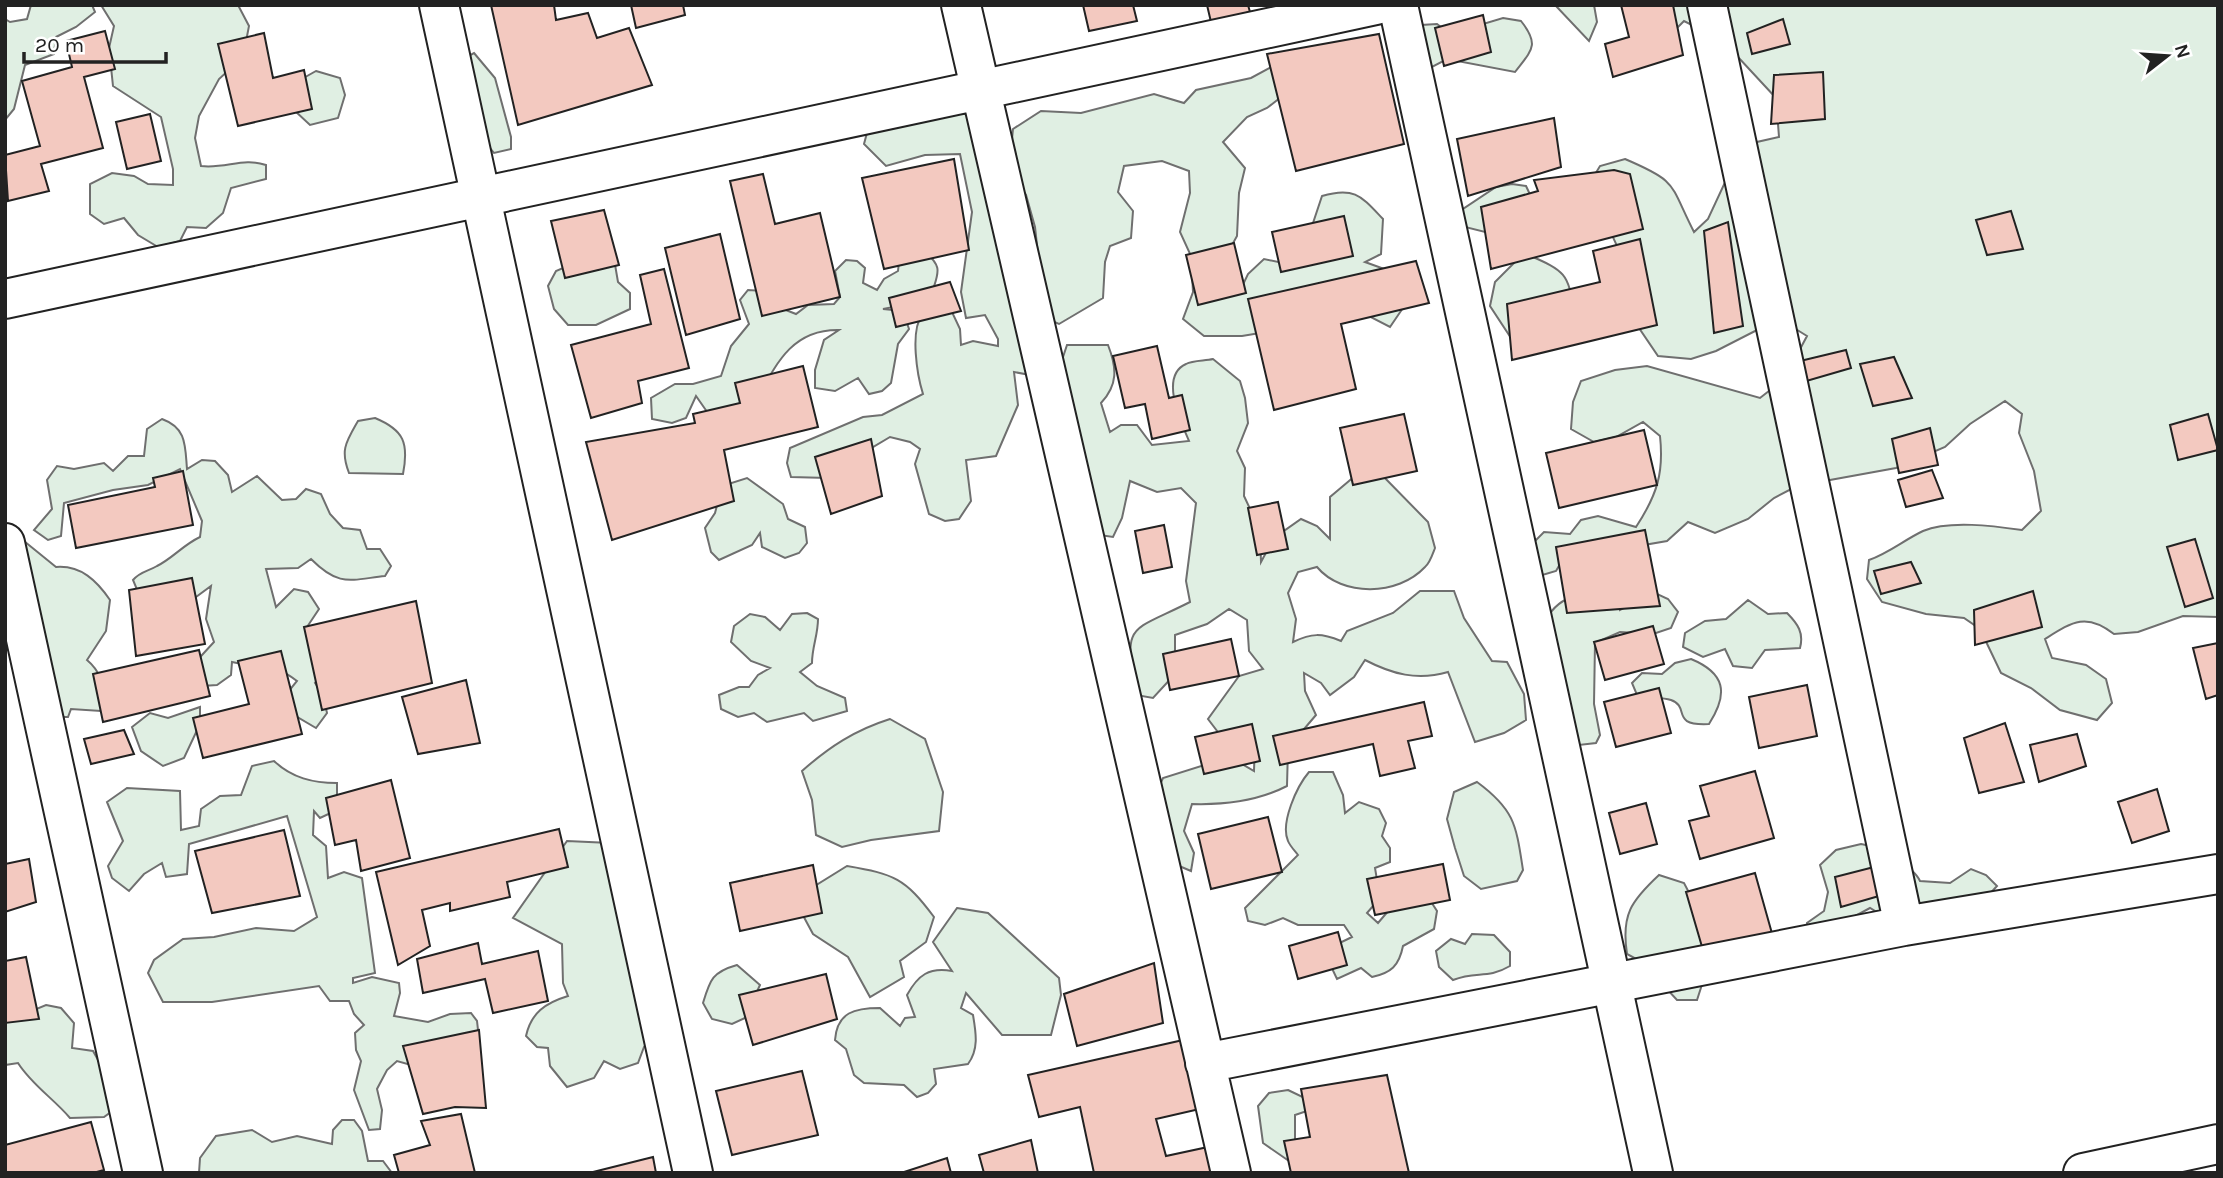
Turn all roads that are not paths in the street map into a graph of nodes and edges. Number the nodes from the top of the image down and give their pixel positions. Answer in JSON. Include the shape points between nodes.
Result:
{"nodes":[{"id":1,"x":439,"y":5,"type":"edge"},
{"id":2,"x":961,"y":5,"type":"edge"},
{"id":3,"x":1376,"y":5,"type":"edge"},
{"id":4,"x":1398,"y":5,"type":"edge"},
{"id":5,"x":1707,"y":5,"type":"edge"},
{"id":6,"x":980,"y":90,"type":"junction"},
{"id":7,"x":480,"y":197,"type":"junction"},
{"id":8,"x":5,"y":299,"type":"edge"},
{"id":9,"x":5,"y":544,"type":"edge"},
{"id":10,"x":2218,"y":874,"type":"edge"},
{"id":11,"x":1904,"y":926,"type":"junction"},
{"id":12,"x":1611,"y":985,"type":"junction"},
{"id":13,"x":1206,"y":1063,"type":"junction"},
{"id":14,"x":2218,"y":1144,"type":"edge"},
{"id":15,"x":143,"y":1173,"type":"edge"},
{"id":16,"x":693,"y":1173,"type":"edge"},
{"id":17,"x":1231,"y":1173,"type":"edge"},
{"id":18,"x":1653,"y":1173,"type":"edge"},
{"id":19,"x":2083,"y":1173,"type":"edge"}],
"edges":[{"from":1,"to":7,"type":"street"},
{"from":2,"to":6,"type":"street"},
{"from":3,"to":6,"type":"street"},
{"from":4,"to":12,"type":"street"},
{"from":5,"to":11,"type":"street"},
{"from":6,"to":7,"type":"street"},
{"from":6,"to":13,"type":"street"},
{"from":7,"to":8,"type":"street"},
{"from":7,"to":16,"type":"street"},
{"from":9,"to":15,"type":"street"},
{"from":10,"to":11,"type":"street"},
{"from":11,"to":12,"type":"street"},
{"from":12,"to":13,"type":"street"},
{"from":12,"to":18,"type":"street"},
{"from":13,"to":17,"type":"street"},
{"from":14,"to":19,"type":"street"}]}
